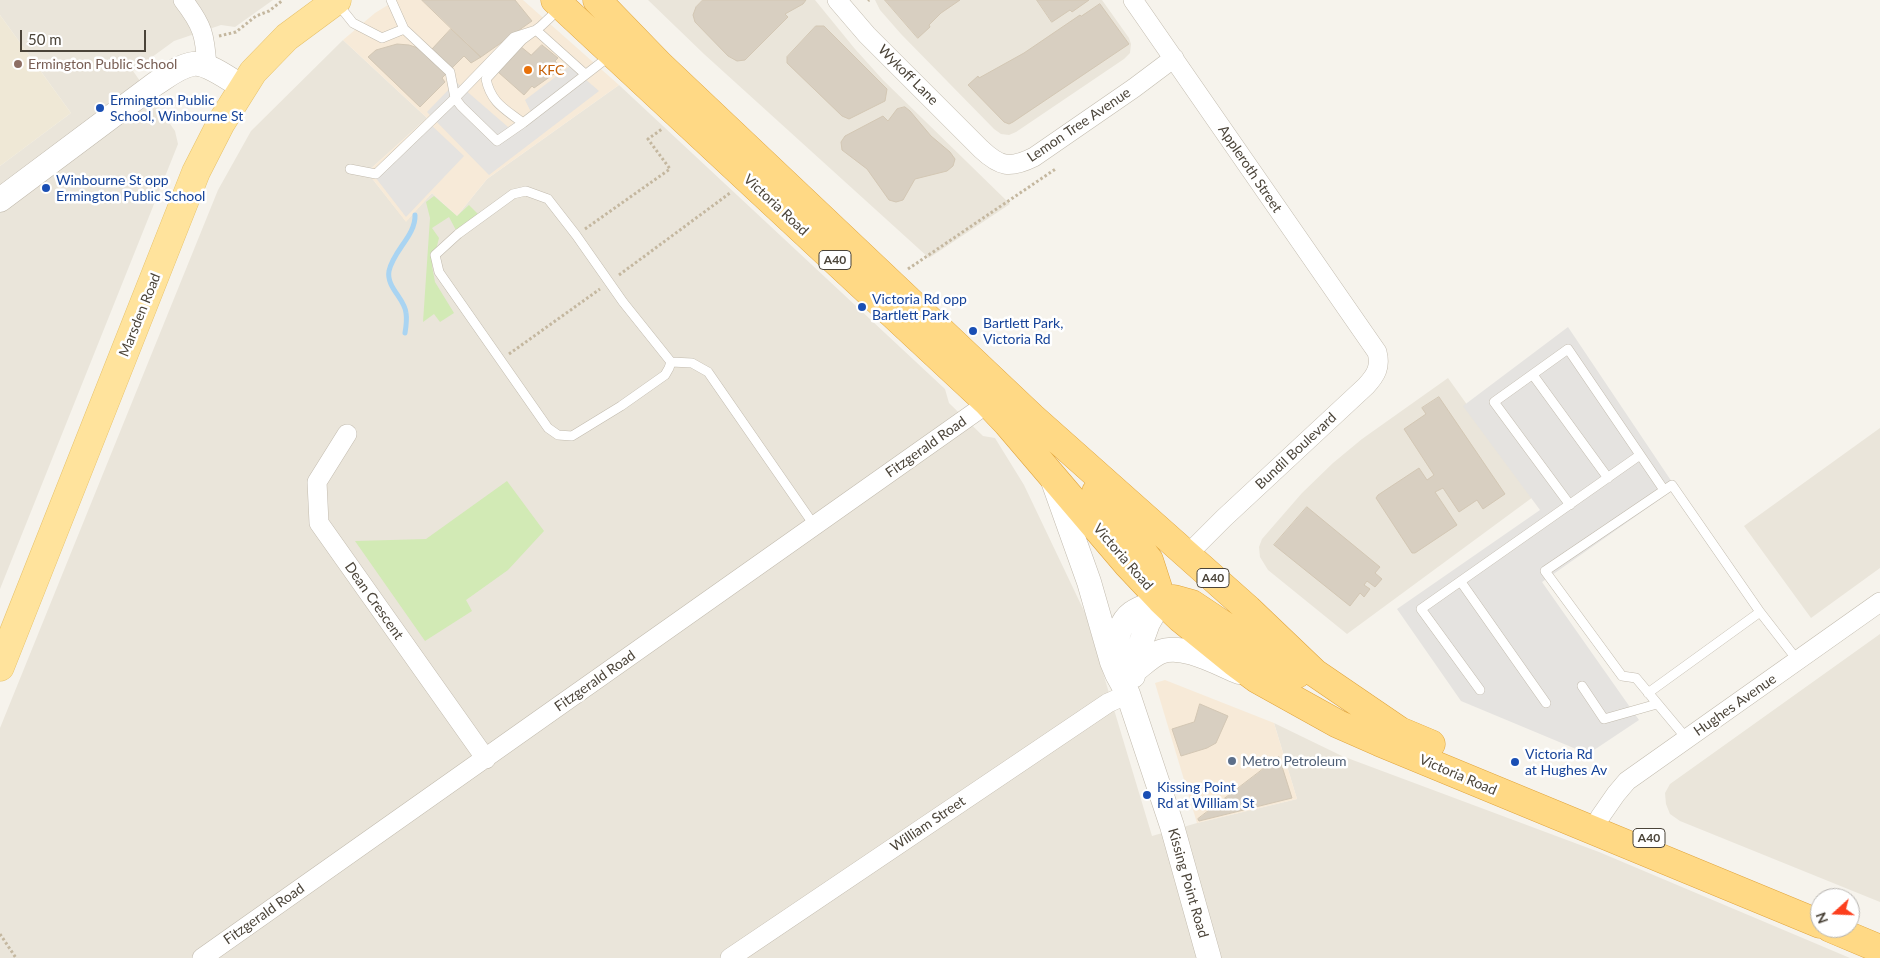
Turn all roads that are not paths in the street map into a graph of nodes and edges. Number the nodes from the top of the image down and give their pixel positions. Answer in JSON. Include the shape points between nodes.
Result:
{"nodes":[{"id":1,"x":183,"y":0,"type":"edge"},
{"id":2,"x":339,"y":0,"type":"edge"},
{"id":3,"x":392,"y":0,"type":"edge"},
{"id":4,"x":597,"y":0,"type":"edge"},
{"id":5,"x":838,"y":0,"type":"edge"},
{"id":6,"x":1133,"y":0,"type":"edge"},
{"id":7,"x":558,"y":3,"type":"edge"},
{"id":8,"x":404,"y":28,"type":"junction"},
{"id":9,"x":536,"y":30,"type":"junction"},
{"id":10,"x":613,"y":54,"type":"junction"},
{"id":11,"x":1174,"y":58,"type":"junction"},
{"id":12,"x":207,"y":67,"type":"junction"},
{"id":13,"x":585,"y":74,"type":"junction"},
{"id":14,"x":242,"y":87,"type":"junction"},
{"id":15,"x":455,"y":98,"type":"junction"},
{"id":16,"x":523,"y":123,"type":"junction"},
{"id":17,"x":981,"y":149,"type":"joint"},
{"id":18,"x":350,"y":169,"type":"dead end"},
{"id":19,"x":0,"y":200,"type":"edge"},
{"id":20,"x":1367,"y":339,"type":"joint"},
{"id":21,"x":670,"y":362,"type":"junction"},
{"id":22,"x":1533,"y":375,"type":"junction"},
{"id":23,"x":988,"y":403,"type":"junction"},
{"id":24,"x":1032,"y":417,"type":"junction"},
{"id":25,"x":347,"y":434,"type":"dead end"},
{"id":26,"x":1640,"y":455,"type":"junction"},
{"id":27,"x":1050,"y":472,"type":"junction"},
{"id":28,"x":1608,"y":478,"type":"junction"},
{"id":29,"x":1664,"y":490,"type":"junction"},
{"id":30,"x":1570,"y":505,"type":"junction"},
{"id":31,"x":814,"y":525,"type":"junction"},
{"id":32,"x":1187,"y":555,"type":"junction"},
{"id":33,"x":1461,"y":582,"type":"junction"},
{"id":34,"x":1161,"y":600,"type":"junction"},
{"id":35,"x":1880,"y":602,"type":"edge"},
{"id":36,"x":1760,"y":612,"type":"junction"},
{"id":37,"x":1798,"y":661,"type":"junction"},
{"id":38,"x":1112,"y":662,"type":"junction"},
{"id":39,"x":0,"y":667,"type":"edge"},
{"id":40,"x":1134,"y":671,"type":"junction"},
{"id":41,"x":1257,"y":679,"type":"junction"},
{"id":42,"x":1582,"y":686,"type":"dead end"},
{"id":43,"x":1480,"y":690,"type":"dead end"},
{"id":44,"x":1648,"y":693,"type":"junction"},
{"id":45,"x":1128,"y":694,"type":"junction"},
{"id":46,"x":1546,"y":703,"type":"dead end"},
{"id":47,"x":1657,"y":704,"type":"junction"},
{"id":48,"x":1400,"y":731,"type":"junction"},
{"id":49,"x":1687,"y":740,"type":"junction"},
{"id":50,"x":486,"y":759,"type":"junction"},
{"id":51,"x":1600,"y":817,"type":"junction"},
{"id":52,"x":1810,"y":907,"type":"edge"},
{"id":53,"x":1810,"y":920,"type":"edge"},
{"id":54,"x":1860,"y":928,"type":"edge"},
{"id":55,"x":1880,"y":936,"type":"edge"},
{"id":56,"x":1854,"y":938,"type":"edge"},
{"id":57,"x":1880,"y":949,"type":"edge"},
{"id":58,"x":1205,"y":956,"type":"edge"},
{"id":59,"x":202,"y":958,"type":"edge"},
{"id":60,"x":730,"y":958,"type":"edge"}],
"edges":[{"from":1,"to":12,"type":"street","via":[[202,28]]},
{"from":2,"to":8,"type":"lane","via":[[353,23],[382,38]]},
{"from":2,"to":14,"type":"main road","name":"Marsden Road","via":[[287,37]]},
{"from":3,"to":8,"type":"lane"},
{"from":4,"to":24,"type":"highway","name":"Victoria Road","number":"A40","via":[[660,65]]},
{"from":5,"to":17,"type":"street","name":"Wykoff Lane","via":[[867,34]]},
{"from":6,"to":11,"type":"street","name":"Appleroth Street"},
{"from":7,"to":9,"type":"lane"},
{"from":7,"to":10,"type":"highway","name":"Victoria Road","number":"A40"},
{"from":8,"to":15,"type":"lane","via":[[450,72]]},
{"from":9,"to":13,"type":"lane"},
{"from":9,"to":15,"type":"lane","via":[[514,37]]},
{"from":9,"to":16,"type":"lane","via":[[522,40],[486,79],[494,101]]},
{"from":10,"to":13,"type":"lane"},
{"from":10,"to":23,"type":"highway","name":"Victoria Road","number":"A40"},
{"from":11,"to":17,"type":"street","name":"Lemon Tree Avenue","via":[[1021,164],[1007,166],[993,160]]},
{"from":11,"to":20,"type":"street","name":"Appleroth Street"},
{"from":12,"to":14,"type":"street"},
{"from":12,"to":19,"type":"street","via":[[192,64],[172,72]]},
{"from":13,"to":16,"type":"lane"},
{"from":14,"to":39,"type":"main road","name":"Marsden Road","via":[[196,172]]},
{"from":15,"to":16,"type":"lane","via":[[497,141]]},
{"from":15,"to":18,"type":"lane","via":[[376,174]]},
{"from":20,"to":32,"type":"street","name":"Bundil Boulevard","via":[[1379,360],[1375,376]]},
{"from":21,"to":21,"type":"lane","via":[[548,199],[526,191],[513,194],[435,254],[439,272],[548,428],[558,435],[572,436],[621,406],[664,375]]},
{"from":21,"to":31,"type":"lane","via":[[692,362],[708,372]]},
{"from":22,"to":26,"type":"lane","via":[[1568,349]]},
{"from":22,"to":28,"type":"lane"},
{"from":22,"to":30,"type":"lane","via":[[1494,402]]},
{"from":23,"to":27,"type":"highway","name":"Victoria Road","number":"A40"},
{"from":23,"to":31,"type":"street","name":"Fitzgerald Road"},
{"from":24,"to":32,"type":"highway","name":"Victoria Road","number":"A40"},
{"from":24,"to":34,"type":"highway","via":[[1113,512],[1149,560]]},
{"from":25,"to":50,"type":"street","name":"Dean Crescent","via":[[317,482],[319,522]]},
{"from":26,"to":28,"type":"lane"},
{"from":26,"to":29,"type":"lane"},
{"from":27,"to":34,"type":"highway","name":"Victoria Road","number":"A40"},
{"from":27,"to":38,"type":"street","name":"Kissing Point Road","via":[[1089,582]]},
{"from":28,"to":30,"type":"lane"},
{"from":29,"to":36,"type":"lane","via":[[1672,484]]},
{"from":29,"to":44,"type":"lane","via":[[1545,571],[1622,676],[1636,678]]},
{"from":30,"to":33,"type":"lane"},
{"from":31,"to":50,"type":"street","name":"Fitzgerald Road"},
{"from":32,"to":48,"type":"highway","name":"Victoria Road","number":"A40","via":[[1315,672]]},
{"from":33,"to":43,"type":"lane","via":[[1421,609]]},
{"from":33,"to":46,"type":"lane"},
{"from":34,"to":38,"type":"street","via":[[1127,618],[1118,634]]},
{"from":34,"to":40,"type":"street","via":[[1145,631]]},
{"from":34,"to":41,"type":"highway","name":"Victoria Road","number":"A40"},
{"from":34,"to":48,"type":"highway","via":[[1174,599],[1192,604],[1344,705]]},
{"from":35,"to":37,"type":"street","name":"Hughes Avenue"},
{"from":36,"to":37,"type":"lane"},
{"from":36,"to":44,"type":"lane"},
{"from":37,"to":49,"type":"street","name":"Hughes Avenue"},
{"from":38,"to":45,"type":"street","name":"Kissing Point Road"},
{"from":40,"to":41,"type":"street","via":[[1158,653],[1179,649]]},
{"from":40,"to":45,"type":"street"},
{"from":41,"to":53,"type":"highway","name":"Victoria Road","number":"A40","via":[[1338,724],[1379,742]]},
{"from":42,"to":47,"type":"lane","via":[[1604,720]]},
{"from":44,"to":47,"type":"lane"},
{"from":45,"to":58,"type":"street","name":"Kissing Point Road","via":[[1174,834]]},
{"from":45,"to":60,"type":"street","name":"William Street","via":[[1108,703]]},
{"from":47,"to":49,"type":"lane"},
{"from":48,"to":51,"type":"highway","name":"Victoria Road","number":"A40"},
{"from":49,"to":51,"type":"street","name":"Hughes Avenue","via":[[1627,782]]},
{"from":50,"to":59,"type":"street","name":"Fitzgerald Road"},
{"from":51,"to":52,"type":"highway","name":"Victoria Road","number":"A40"},
{"from":54,"to":55,"type":"highway"},
{"from":56,"to":57,"type":"highway"}]}
